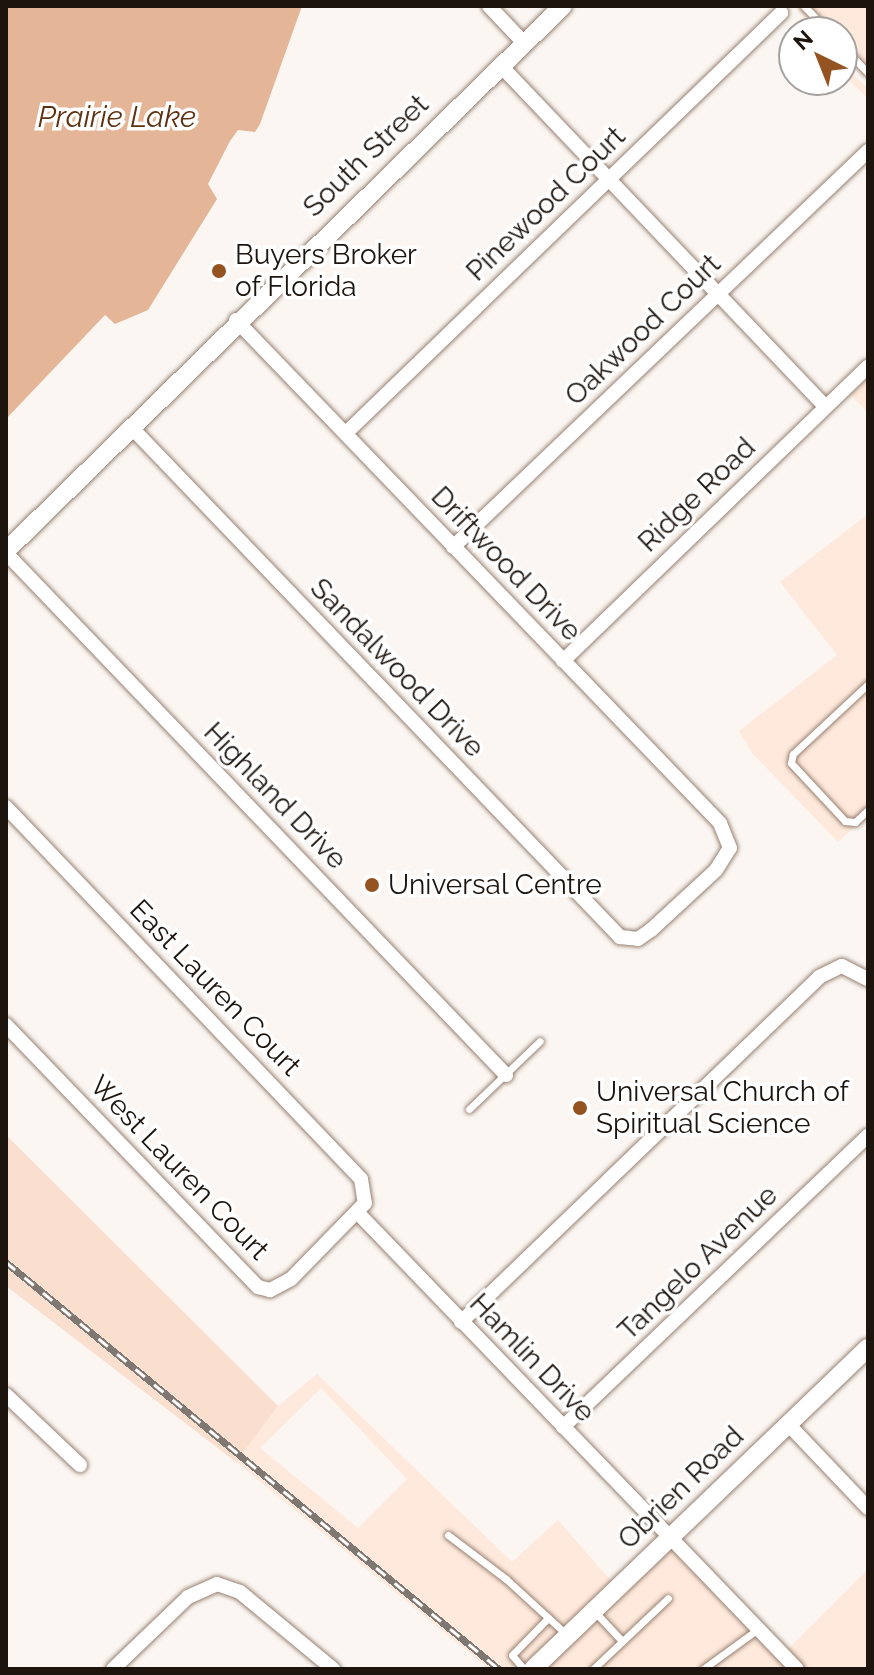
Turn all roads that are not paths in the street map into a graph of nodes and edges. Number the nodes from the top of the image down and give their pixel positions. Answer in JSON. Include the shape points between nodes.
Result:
{"nodes":[{"id":1,"x":489,"y":6,"type":"edge"},
{"id":2,"x":563,"y":6,"type":"edge"},
{"id":3,"x":781,"y":13,"type":"dead end"},
{"id":4,"x":524,"y":43,"type":"junction"},
{"id":5,"x":500,"y":65,"type":"junction"},
{"id":6,"x":868,"y":151,"type":"edge"},
{"id":7,"x":609,"y":180,"type":"junction"},
{"id":8,"x":719,"y":294,"type":"junction"},
{"id":9,"x":236,"y":320,"type":"junction"},
{"id":10,"x":868,"y":366,"type":"edge"},
{"id":11,"x":826,"y":407,"type":"junction"},
{"id":12,"x":131,"y":427,"type":"junction"},
{"id":13,"x":346,"y":433,"type":"junction"},
{"id":14,"x":453,"y":547,"type":"junction"},
{"id":15,"x":6,"y":552,"type":"edge"},
{"id":16,"x":563,"y":661,"type":"junction"},
{"id":17,"x":868,"y":684,"type":"edge"},
{"id":18,"x":6,"y":807,"type":"edge"},
{"id":19,"x":868,"y":810,"type":"edge"},
{"id":20,"x":730,"y":848,"type":"joint"},
{"id":21,"x":868,"y":979,"type":"edge"},
{"id":22,"x":6,"y":1025,"type":"edge"},
{"id":23,"x":540,"y":1041,"type":"dead end"},
{"id":24,"x":506,"y":1075,"type":"junction"},
{"id":25,"x":469,"y":1109,"type":"dead end"},
{"id":26,"x":868,"y":1136,"type":"edge"},
{"id":27,"x":358,"y":1213,"type":"junction"},
{"id":28,"x":461,"y":1322,"type":"junction"},
{"id":29,"x":868,"y":1348,"type":"edge"},
{"id":30,"x":6,"y":1395,"type":"edge"},
{"id":31,"x":788,"y":1424,"type":"junction"},
{"id":32,"x":563,"y":1427,"type":"junction"},
{"id":33,"x":80,"y":1465,"type":"dead end"},
{"id":34,"x":868,"y":1508,"type":"edge"},
{"id":35,"x":448,"y":1535,"type":"dead end"},
{"id":36,"x":670,"y":1538,"type":"junction"},
{"id":37,"x":668,"y":1598,"type":"dead end"},
{"id":38,"x":594,"y":1611,"type":"junction"},
{"id":39,"x":548,"y":1618,"type":"junction"},
{"id":40,"x":758,"y":1629,"type":"junction"},
{"id":41,"x":568,"y":1636,"type":"junction"},
{"id":42,"x":622,"y":1641,"type":"junction"},
{"id":43,"x":113,"y":1669,"type":"edge"},
{"id":44,"x":333,"y":1669,"type":"edge"},
{"id":45,"x":524,"y":1669,"type":"edge"},
{"id":46,"x":533,"y":1669,"type":"edge"},
{"id":47,"x":593,"y":1669,"type":"edge"},
{"id":48,"x":703,"y":1669,"type":"edge"},
{"id":49,"x":797,"y":1669,"type":"edge"}],
"edges":[{"from":1,"to":4,"type":"street"},
{"from":2,"to":4,"type":"street","name":"South Street"},
{"from":3,"to":7,"type":"street","name":"Pinewood Court"},
{"from":4,"to":5,"type":"street","name":"South Street"},
{"from":5,"to":7,"type":"street"},
{"from":5,"to":9,"type":"street","name":"South Street"},
{"from":6,"to":8,"type":"street","name":"Oakwood Court"},
{"from":7,"to":8,"type":"street"},
{"from":7,"to":13,"type":"street","name":"Pinewood Court"},
{"from":8,"to":11,"type":"street"},
{"from":8,"to":14,"type":"street","name":"Oakwood Court"},
{"from":9,"to":12,"type":"street","name":"South Street"},
{"from":9,"to":13,"type":"street","name":"Driftwood Drive"},
{"from":10,"to":11,"type":"street","name":"Ridge Road"},
{"from":11,"to":16,"type":"street","name":"Ridge Road"},
{"from":12,"to":15,"type":"street","name":"South Street"},
{"from":12,"to":20,"type":"street","name":"Sandalwood Drive","via":[[606,925],[629,940],[651,930],[716,870]]},
{"from":13,"to":14,"type":"street","name":"Driftwood Drive"},
{"from":14,"to":16,"type":"street","name":"Driftwood Drive"},
{"from":15,"to":24,"type":"street","name":"Highland Drive"},
{"from":16,"to":20,"type":"street","name":"Driftwood Drive","via":[[720,823]]},
{"from":17,"to":19,"type":"lane","via":[[793,754],[791,763],[845,821],[855,822]]},
{"from":18,"to":27,"type":"street","name":"East Lauren Court","via":[[361,1179],[366,1193]]},
{"from":21,"to":28,"type":"street","via":[[842,966],[819,977]]},
{"from":22,"to":27,"type":"street","name":"West Lauren Court","via":[[258,1287],[270,1290],[291,1279]]},
{"from":23,"to":24,"type":"lane"},
{"from":24,"to":25,"type":"lane"},
{"from":26,"to":32,"type":"street","name":"Tangelo Avenue"},
{"from":27,"to":28,"type":"street","name":"Hamlin Drive"},
{"from":28,"to":32,"type":"street","name":"Hamlin Drive"},
{"from":29,"to":31,"type":"street","name":"Obrien Road"},
{"from":30,"to":33,"type":"street"},
{"from":31,"to":34,"type":"street"},
{"from":31,"to":36,"type":"street","name":"Obrien Road"},
{"from":32,"to":36,"type":"street","name":"Hamlin Drive"},
{"from":35,"to":39,"type":"lane"},
{"from":36,"to":38,"type":"street","name":"Obrien Road"},
{"from":36,"to":40,"type":"street","name":"Hamlin Drive"},
{"from":37,"to":42,"type":"lane"},
{"from":38,"to":41,"type":"street","name":"Obrien Road"},
{"from":38,"to":42,"type":"lane"},
{"from":39,"to":41,"type":"lane"},
{"from":39,"to":45,"type":"lane","via":[[512,1655]]},
{"from":40,"to":48,"type":"lane"},
{"from":40,"to":49,"type":"street","name":"Hamlin Drive"},
{"from":41,"to":46,"type":"street","name":"Obrien Road"},
{"from":42,"to":47,"type":"lane"},
{"from":43,"to":44,"type":"street","via":[[188,1597],[217,1584],[240,1592]]}]}
